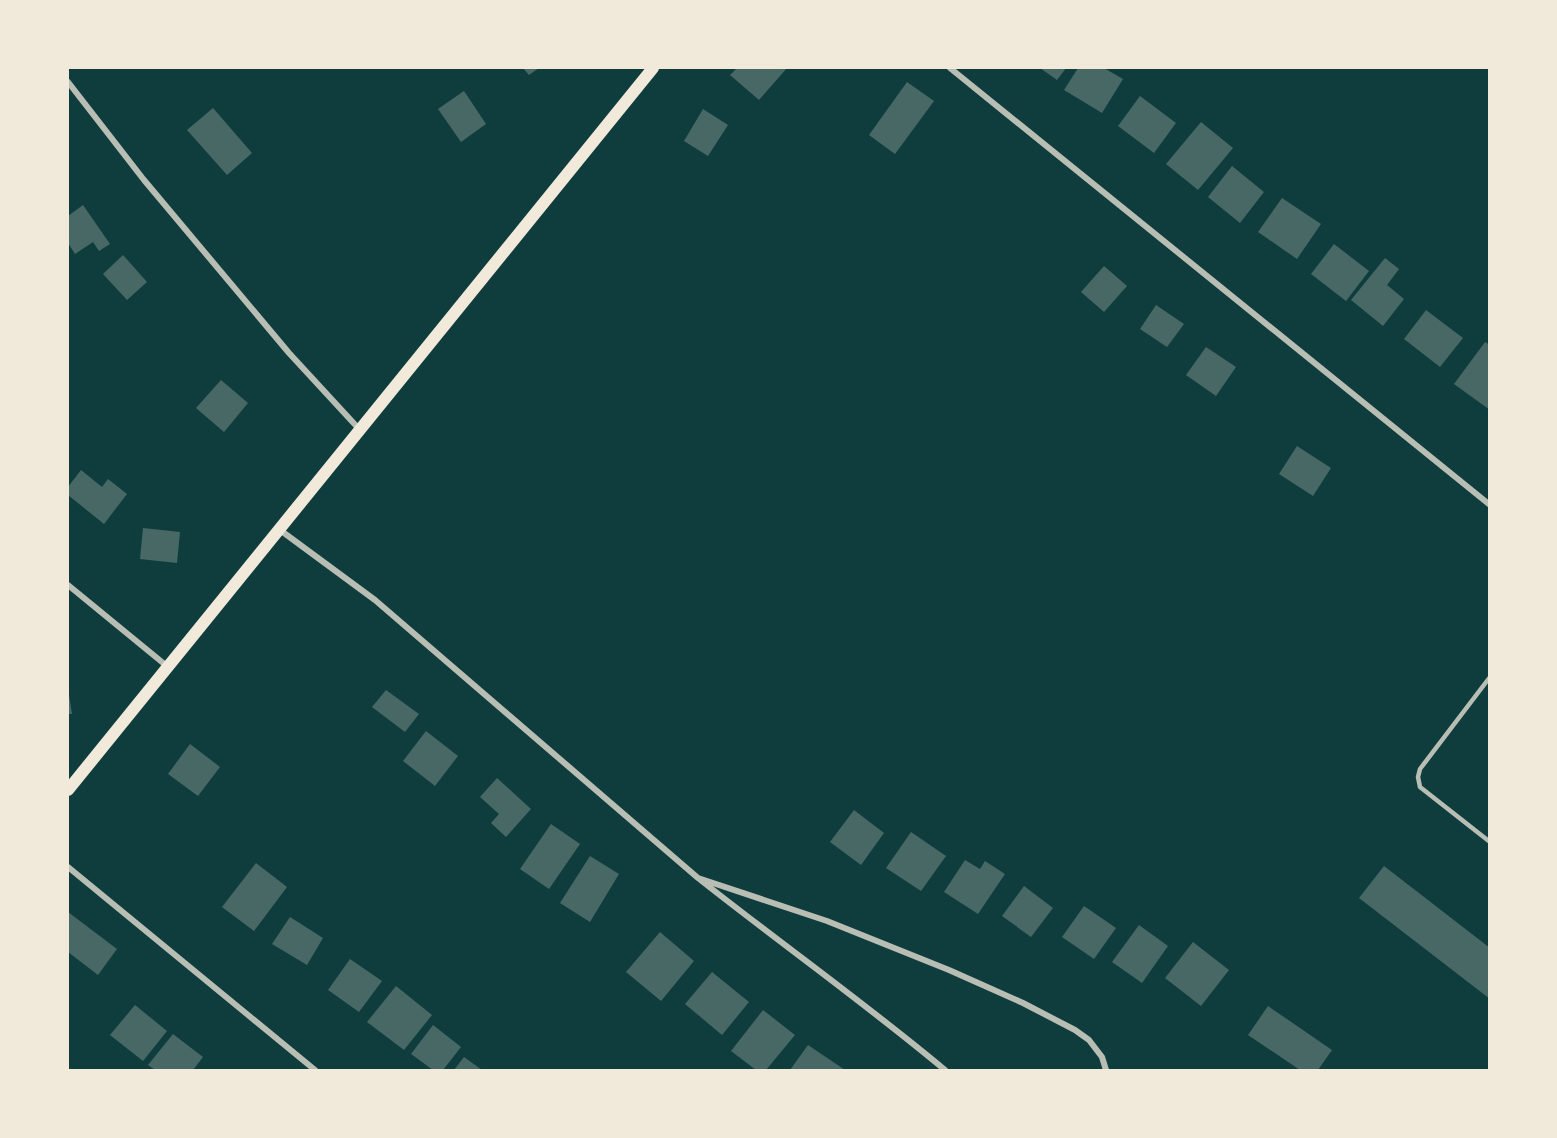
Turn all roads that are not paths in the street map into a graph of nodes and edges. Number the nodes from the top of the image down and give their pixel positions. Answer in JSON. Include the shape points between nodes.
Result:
{"nodes":[{"id":1,"x":653,"y":68,"type":"edge"},
{"id":2,"x":950,"y":68,"type":"edge"},
{"id":3,"x":68,"y":82,"type":"edge"},
{"id":4,"x":360,"y":430,"type":"junction"},
{"id":5,"x":1490,"y":505,"type":"edge"},
{"id":6,"x":280,"y":530,"type":"junction"},
{"id":7,"x":68,"y":585,"type":"edge"},
{"id":8,"x":168,"y":668,"type":"junction"},
{"id":9,"x":1490,"y":677,"type":"edge"},
{"id":10,"x":68,"y":790,"type":"edge"},
{"id":11,"x":1490,"y":842,"type":"edge"},
{"id":12,"x":68,"y":867,"type":"edge"},
{"id":13,"x":698,"y":878,"type":"junction"},
{"id":14,"x":315,"y":1071,"type":"edge"},
{"id":15,"x":945,"y":1071,"type":"edge"},
{"id":16,"x":1106,"y":1071,"type":"edge"}],
"edges":[{"from":1,"to":4,"type":"main road"},
{"from":2,"to":5,"type":"street"},
{"from":3,"to":4,"type":"street","via":[[167,207]]},
{"from":4,"to":6,"type":"main road"},
{"from":6,"to":8,"type":"main road"},
{"from":6,"to":13,"type":"street","via":[[375,600]]},
{"from":7,"to":8,"type":"street"},
{"from":8,"to":10,"type":"main road"},
{"from":9,"to":11,"type":"lane","via":[[1420,769],[1418,777],[1420,787]]},
{"from":12,"to":14,"type":"street"},
{"from":13,"to":15,"type":"street","via":[[783,946],[879,1014]]},
{"from":13,"to":16,"type":"street","via":[[827,921],[1023,1003],[1089,1041],[1102,1057]]}]}
